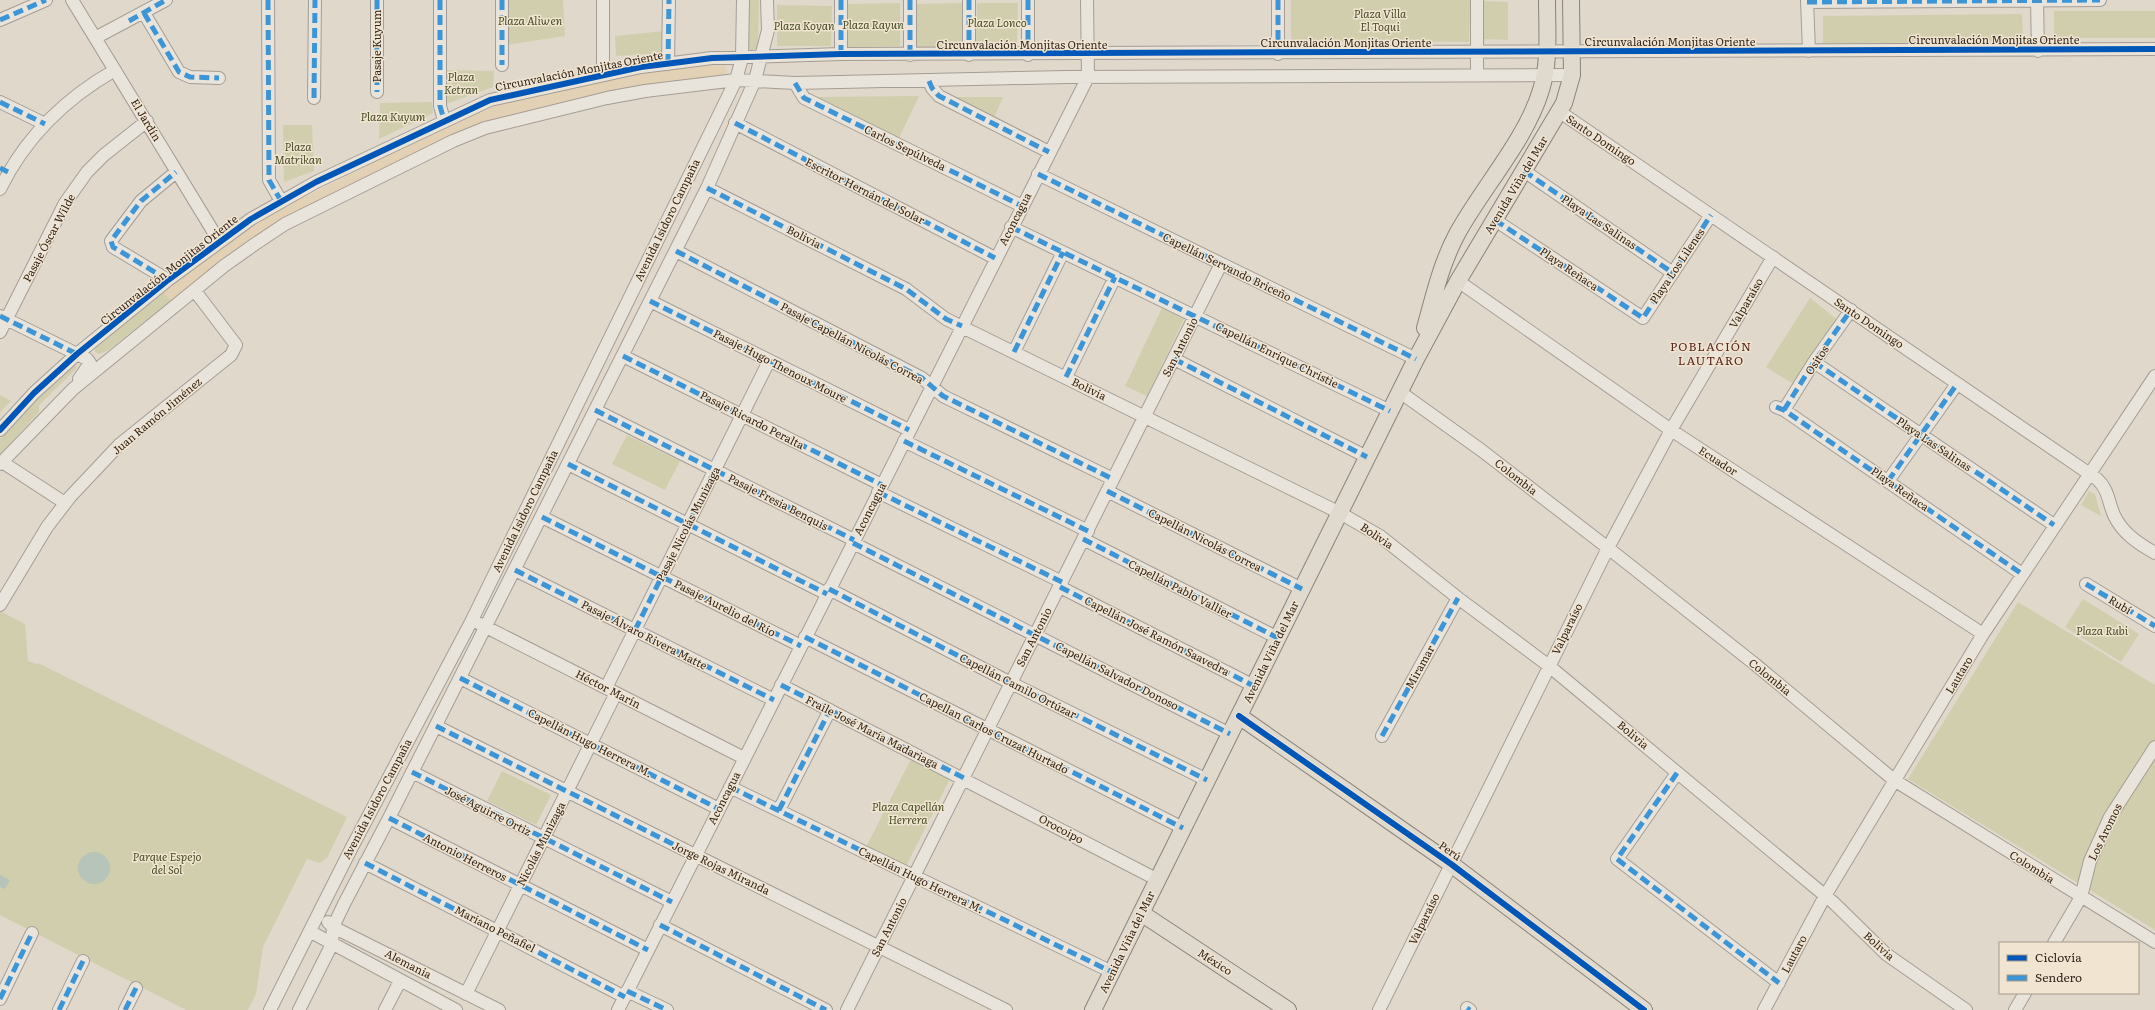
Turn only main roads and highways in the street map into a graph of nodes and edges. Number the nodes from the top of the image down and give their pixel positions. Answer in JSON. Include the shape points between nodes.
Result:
{"nodes":[{"id":1,"x":1547,"y":0,"type":"edge"},
{"id":2,"x":1571,"y":0,"type":"edge"},
{"id":3,"x":1439,"y":278,"type":"junction"},
{"id":4,"x":1458,"y":281,"type":"junction"},
{"id":5,"x":1416,"y":359,"type":"junction"},
{"id":6,"x":1239,"y":716,"type":"junction"},
{"id":7,"x":1141,"y":913,"type":"junction"},
{"id":8,"x":1093,"y":1010,"type":"edge"},
{"id":9,"x":1288,"y":1010,"type":"edge"},
{"id":10,"x":1644,"y":1010,"type":"edge"}],
"edges":[{"from":1,"to":3,"type":"main road","name":"Avenida Viña del Mar","via":[[1547,53],[1545,75],[1539,96],[1531,116],[1458,234],[1441,268]]},
{"from":2,"to":4,"type":"main road","name":"Avenida Viña del Mar","via":[[1572,75],[1568,94],[1560,112]]},
{"from":3,"to":4,"type":"main road","via":[[1448,286]]},
{"from":3,"to":5,"type":"main road","name":"Avenida Viña del Mar"},
{"from":4,"to":5,"type":"main road","name":"Avenida Viña del Mar"},
{"from":5,"to":6,"type":"main road","name":"Avenida Viña del Mar"},
{"from":6,"to":7,"type":"main road","name":"Avenida Viña del Mar"},
{"from":6,"to":10,"type":"main road","name":"Perú","via":[[1451,864]]},
{"from":7,"to":8,"type":"main road","name":"Avenida Viña del Mar"},
{"from":7,"to":9,"type":"main road","name":"México"}]}
